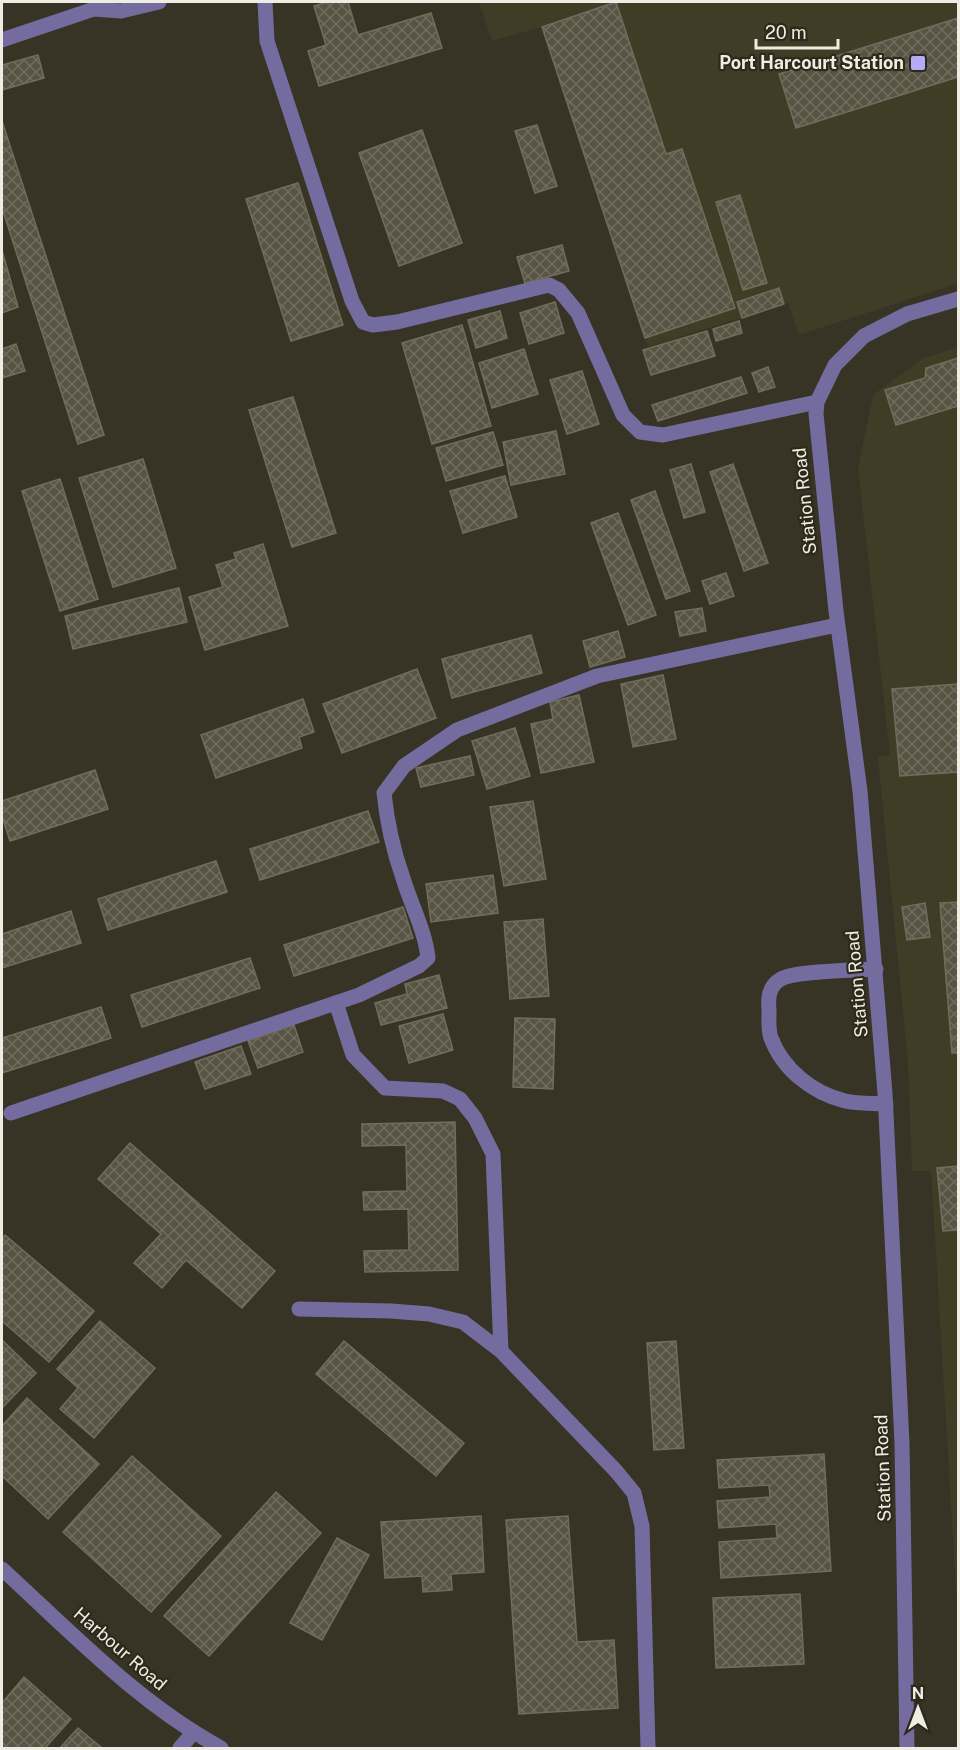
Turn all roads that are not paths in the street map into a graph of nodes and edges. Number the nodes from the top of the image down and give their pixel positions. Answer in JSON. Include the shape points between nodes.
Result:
{"nodes":[{"id":1,"x":159,"y":2,"type":"edge"},
{"id":2,"x":265,"y":2,"type":"edge"},
{"id":3,"x":91,"y":5,"type":"edge"},
{"id":4,"x":2,"y":40,"type":"edge"},
{"id":5,"x":958,"y":299,"type":"edge"},
{"id":6,"x":817,"y":402,"type":"junction"},
{"id":7,"x":837,"y":625,"type":"junction"},
{"id":8,"x":876,"y":969,"type":"junction"},
{"id":9,"x":336,"y":1003,"type":"junction"},
{"id":10,"x":886,"y":1104,"type":"junction"},
{"id":11,"x":11,"y":1113,"type":"dead end"},
{"id":12,"x":299,"y":1309,"type":"dead end"},
{"id":13,"x":501,"y":1351,"type":"junction"},
{"id":14,"x":2,"y":1569,"type":"edge"},
{"id":15,"x":193,"y":1733,"type":"junction"},
{"id":16,"x":180,"y":1749,"type":"edge"},
{"id":17,"x":221,"y":1749,"type":"edge"},
{"id":18,"x":648,"y":1749,"type":"edge"},
{"id":19,"x":908,"y":1749,"type":"edge"}],
"edges":[{"from":1,"to":3,"type":"street","via":[[121,11]]},
{"from":2,"to":6,"type":"street","via":[[267,41],[352,301],[363,322],[397,322],[549,285],[559,290],[578,313],[623,415],[640,432],[663,435]]},
{"from":3,"to":4,"type":"street"},
{"from":5,"to":6,"type":"street","name":"Station Road","via":[[907,314],[864,336],[835,365]]},
{"from":6,"to":7,"type":"street","name":"Station Road"},
{"from":7,"to":8,"type":"street","name":"Station Road","via":[[860,791]]},
{"from":7,"to":9,"type":"street","via":[[597,676],[457,730],[404,766],[384,793],[387,824],[428,958],[419,966]]},
{"from":8,"to":10,"type":"street","name":"Station Road"},
{"from":8,"to":10,"type":"street","via":[[780,979],[771,987],[768,999],[770,1036],[793,1072],[822,1094],[847,1101]]},
{"from":9,"to":11,"type":"street"},
{"from":9,"to":13,"type":"street","via":[[353,1055],[385,1088],[443,1091],[460,1099],[475,1118],[493,1154]]},
{"from":10,"to":19,"type":"street","name":"Station Road","via":[[902,1443]]},
{"from":12,"to":13,"type":"street","via":[[429,1314],[463,1322]]},
{"from":13,"to":18,"type":"street","via":[[634,1493],[642,1526]]},
{"from":14,"to":15,"type":"street","name":"Harbour Road","via":[[139,1694]]},
{"from":15,"to":16,"type":"street"},
{"from":15,"to":17,"type":"street","name":"Harbour Road"}]}
